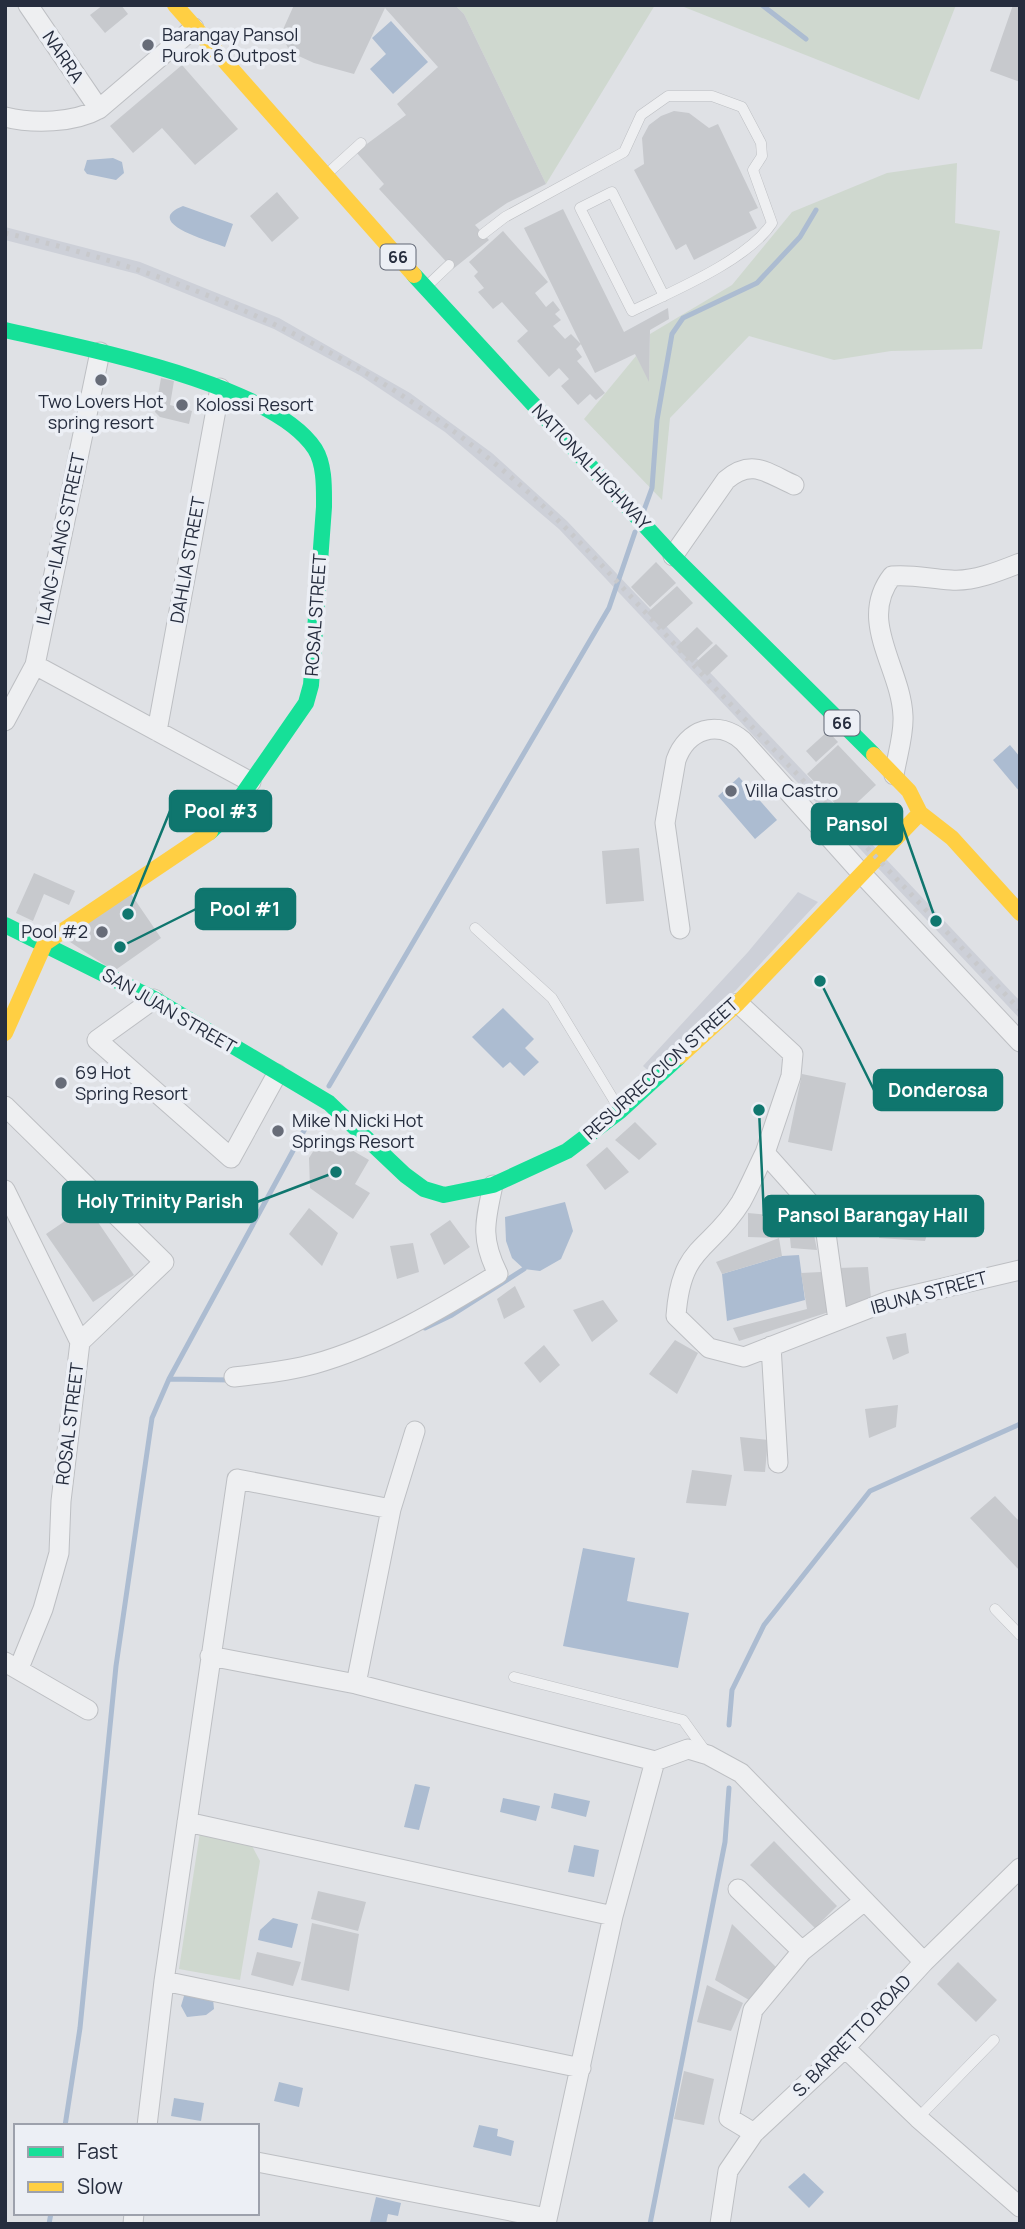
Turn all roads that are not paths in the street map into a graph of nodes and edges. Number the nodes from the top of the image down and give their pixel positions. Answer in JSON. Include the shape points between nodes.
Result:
{"nodes":[{"id":1,"x":27,"y":5,"type":"edge"},
{"id":2,"x":175,"y":5,"type":"edge"},
{"id":3,"x":194,"y":29,"type":"junction"},
{"id":4,"x":99,"y":109,"type":"junction"},
{"id":5,"x":5,"y":117,"type":"edge"},
{"id":6,"x":360,"y":143,"type":"dead end"},
{"id":7,"x":325,"y":176,"type":"junction"},
{"id":8,"x":483,"y":234,"type":"dead end"},
{"id":9,"x":449,"y":265,"type":"dead end"},
{"id":10,"x":425,"y":287,"type":"junction"},
{"id":11,"x":664,"y":296,"type":"junction"},
{"id":12,"x":5,"y":330,"type":"edge"},
{"id":13,"x":100,"y":352,"type":"junction"},
{"id":14,"x":220,"y":388,"type":"junction"},
{"id":15,"x":794,"y":485,"type":"dead end"},
{"id":16,"x":673,"y":556,"type":"junction"},
{"id":17,"x":1020,"y":563,"type":"edge"},
{"id":18,"x":35,"y":665,"type":"junction"},
{"id":19,"x":5,"y":721,"type":"edge"},
{"id":20,"x":157,"y":731,"type":"junction"},
{"id":21,"x":894,"y":775,"type":"junction"},
{"id":22,"x":251,"y":782,"type":"junction"},
{"id":23,"x":920,"y":813,"type":"junction"},
{"id":24,"x":862,"y":874,"type":"junction"},
{"id":25,"x":1020,"y":914,"type":"edge"},
{"id":26,"x":5,"y":925,"type":"edge"},
{"id":27,"x":475,"y":928,"type":"dead end"},
{"id":28,"x":680,"y":929,"type":"dead end"},
{"id":29,"x":45,"y":943,"type":"junction"},
{"id":30,"x":155,"y":999,"type":"junction"},
{"id":31,"x":738,"y":1003,"type":"junction"},
{"id":32,"x":5,"y":1033,"type":"edge"},
{"id":33,"x":1020,"y":1042,"type":"edge"},
{"id":34,"x":277,"y":1074,"type":"junction"},
{"id":35,"x":329,"y":1102,"type":"joint"},
{"id":36,"x":5,"y":1106,"type":"edge"},
{"id":37,"x":620,"y":1111,"type":"junction"},
{"id":38,"x":765,"y":1153,"type":"junction"},
{"id":39,"x":494,"y":1185,"type":"junction"},
{"id":40,"x":5,"y":1190,"type":"edge"},
{"id":41,"x":1020,"y":1270,"type":"edge"},
{"id":42,"x":838,"y":1320,"type":"junction"},
{"id":43,"x":80,"y":1342,"type":"junction"},
{"id":44,"x":771,"y":1346,"type":"junction"},
{"id":45,"x":234,"y":1377,"type":"dead end"},
{"id":46,"x":415,"y":1431,"type":"dead end"},
{"id":47,"x":778,"y":1463,"type":"dead end"},
{"id":48,"x":391,"y":1509,"type":"junction"},
{"id":49,"x":995,"y":1609,"type":"dead end"},
{"id":50,"x":1020,"y":1635,"type":"edge"},
{"id":51,"x":210,"y":1656,"type":"junction"},
{"id":52,"x":12,"y":1665,"type":"edge"},
{"id":53,"x":514,"y":1677,"type":"dead end"},
{"id":54,"x":356,"y":1684,"type":"junction"},
{"id":55,"x":88,"y":1710,"type":"dead end"},
{"id":56,"x":708,"y":1755,"type":"junction"},
{"id":57,"x":655,"y":1761,"type":"junction"},
{"id":58,"x":187,"y":1822,"type":"junction"},
{"id":59,"x":1020,"y":1868,"type":"edge"},
{"id":60,"x":738,"y":1889,"type":"dead end"},
{"id":61,"x":863,"y":1902,"type":"junction"},
{"id":62,"x":613,"y":1916,"type":"junction"},
{"id":63,"x":802,"y":1951,"type":"junction"},
{"id":64,"x":924,"y":1962,"type":"junction"},
{"id":65,"x":163,"y":1981,"type":"junction"},
{"id":66,"x":994,"y":2040,"type":"dead end"},
{"id":67,"x":845,"y":2048,"type":"junction"},
{"id":68,"x":581,"y":2068,"type":"junction"},
{"id":69,"x":918,"y":2118,"type":"junction"},
{"id":70,"x":147,"y":2124,"type":"edge"},
{"id":71,"x":754,"y":2133,"type":"junction"},
{"id":72,"x":259,"y":2162,"type":"edge"},
{"id":73,"x":1020,"y":2207,"type":"edge"},
{"id":74,"x":547,"y":2221,"type":"edge"},
{"id":75,"x":720,"y":2224,"type":"edge"}],
"edges":[{"from":1,"to":4,"type":"street","name":"NARRA"},
{"from":2,"to":3,"type":"street","name":"NATIONAL HIGHWAY","number":"66"},
{"from":3,"to":4,"type":"street"},
{"from":3,"to":7,"type":"street","name":"NATIONAL HIGHWAY","number":"66"},
{"from":4,"to":5,"type":"street","via":[[86,116],[22,121]]},
{"from":6,"to":7,"type":"lane"},
{"from":7,"to":10,"type":"street","name":"NATIONAL HIGHWAY","number":"66"},
{"from":8,"to":11,"type":"lane","via":[[505,216],[624,152],[641,115],[668,96],[712,96],[742,107],[761,143],[762,156],[753,170],[772,223],[763,238],[744,251]]},
{"from":9,"to":10,"type":"lane"},
{"from":10,"to":16,"type":"street","name":"NATIONAL HIGHWAY","number":"66"},
{"from":11,"to":11,"type":"lane","via":[[632,311],[580,208],[612,192]]},
{"from":12,"to":13,"type":"street","name":"ROSAL STREET"},
{"from":13,"to":14,"type":"street","name":"ROSAL STREET"},
{"from":13,"to":18,"type":"street","name":"ILANG-ILANG STREET"},
{"from":14,"to":20,"type":"street","name":"DAHLIA STREET"},
{"from":14,"to":22,"type":"street","name":"ROSAL STREET","via":[[304,432],[317,450],[324,494],[311,685],[306,703]]},
{"from":15,"to":16,"type":"street","via":[[752,467],[738,470],[726,480]]},
{"from":16,"to":21,"type":"street","name":"NATIONAL HIGHWAY","number":"66"},
{"from":17,"to":21,"type":"street","via":[[954,581],[891,576],[881,591],[877,621],[897,675],[903,717]]},
{"from":18,"to":19,"type":"street","name":"ILANG-ILANG STREET"},
{"from":18,"to":20,"type":"street"},
{"from":20,"to":22,"type":"street"},
{"from":21,"to":23,"type":"street","name":"NATIONAL HIGHWAY","number":"66"},
{"from":22,"to":29,"type":"street","name":"ROSAL STREET","via":[[229,814],[205,836]]},
{"from":23,"to":24,"type":"street","name":"RESURRECCION STREET"},
{"from":23,"to":25,"type":"street","name":"NATIONAL HIGHWAY","number":"66","via":[[952,838]]},
{"from":24,"to":28,"type":"street","via":[[743,741],[728,731],[702,730],[679,750],[665,823]]},
{"from":24,"to":31,"type":"street","name":"RESURRECCION STREET"},
{"from":24,"to":33,"type":"street"},
{"from":26,"to":29,"type":"street","name":"SAN JUAN STREET"},
{"from":27,"to":37,"type":"lane","via":[[552,999]]},
{"from":29,"to":30,"type":"street","name":"SAN JUAN STREET"},
{"from":29,"to":32,"type":"street"},
{"from":30,"to":34,"type":"street","name":"SAN JUAN STREET"},
{"from":30,"to":34,"type":"street","via":[[97,1040],[231,1158]]},
{"from":31,"to":37,"type":"street","name":"RESURRECCION STREET"},
{"from":31,"to":38,"type":"street","via":[[793,1055],[791,1076]]},
{"from":34,"to":35,"type":"street","name":"SAN JUAN STREET"},
{"from":35,"to":39,"type":"street","name":"RESURRECCION STREET","via":[[424,1189],[444,1195]]},
{"from":36,"to":43,"type":"street","via":[[164,1262]]},
{"from":37,"to":39,"type":"street","name":"RESURRECCION STREET","via":[[567,1151]]},
{"from":38,"to":42,"type":"street","via":[[824,1219]]},
{"from":38,"to":44,"type":"street","name":"IBUNA STREET","via":[[740,1203],[689,1259],[678,1290],[676,1316],[709,1348],[725,1354],[744,1357]]},
{"from":39,"to":45,"type":"street","via":[[483,1227],[488,1255],[498,1273],[444,1306],[347,1353],[289,1369]]},
{"from":40,"to":43,"type":"street","name":"ROSAL STREET"},
{"from":41,"to":42,"type":"street","name":"IBUNA STREET","via":[[888,1301]]},
{"from":42,"to":44,"type":"street","name":"IBUNA STREET"},
{"from":43,"to":52,"type":"street","name":"ROSAL STREET","via":[[59,1553],[43,1609]]},
{"from":44,"to":47,"type":"street"},
{"from":46,"to":48,"type":"street"},
{"from":48,"to":51,"type":"street","via":[[237,1479]]},
{"from":48,"to":54,"type":"street"},
{"from":49,"to":50,"type":"lane"},
{"from":51,"to":54,"type":"street"},
{"from":51,"to":58,"type":"street"},
{"from":52,"to":55,"type":"street"},
{"from":53,"to":56,"type":"lane","via":[[683,1720]]},
{"from":54,"to":57,"type":"street"},
{"from":56,"to":57,"type":"street","via":[[688,1749]]},
{"from":56,"to":61,"type":"street","via":[[741,1773]]},
{"from":57,"to":62,"type":"street"},
{"from":58,"to":62,"type":"street"},
{"from":58,"to":65,"type":"street"},
{"from":59,"to":64,"type":"street","name":"S. BARRETTO ROAD"},
{"from":60,"to":63,"type":"street"},
{"from":61,"to":63,"type":"street"},
{"from":61,"to":64,"type":"street"},
{"from":62,"to":68,"type":"street"},
{"from":63,"to":71,"type":"street","via":[[753,2010],[729,2118]]},
{"from":64,"to":67,"type":"street","name":"S. BARRETTO ROAD"},
{"from":65,"to":68,"type":"street"},
{"from":65,"to":70,"type":"street"},
{"from":66,"to":69,"type":"lane"},
{"from":67,"to":69,"type":"street"},
{"from":67,"to":71,"type":"street","name":"S. BARRETTO ROAD"},
{"from":68,"to":74,"type":"street"},
{"from":69,"to":73,"type":"street"},
{"from":71,"to":75,"type":"street","name":"S. BARRETTO ROAD","via":[[728,2171]]},
{"from":72,"to":74,"type":"street"}]}
